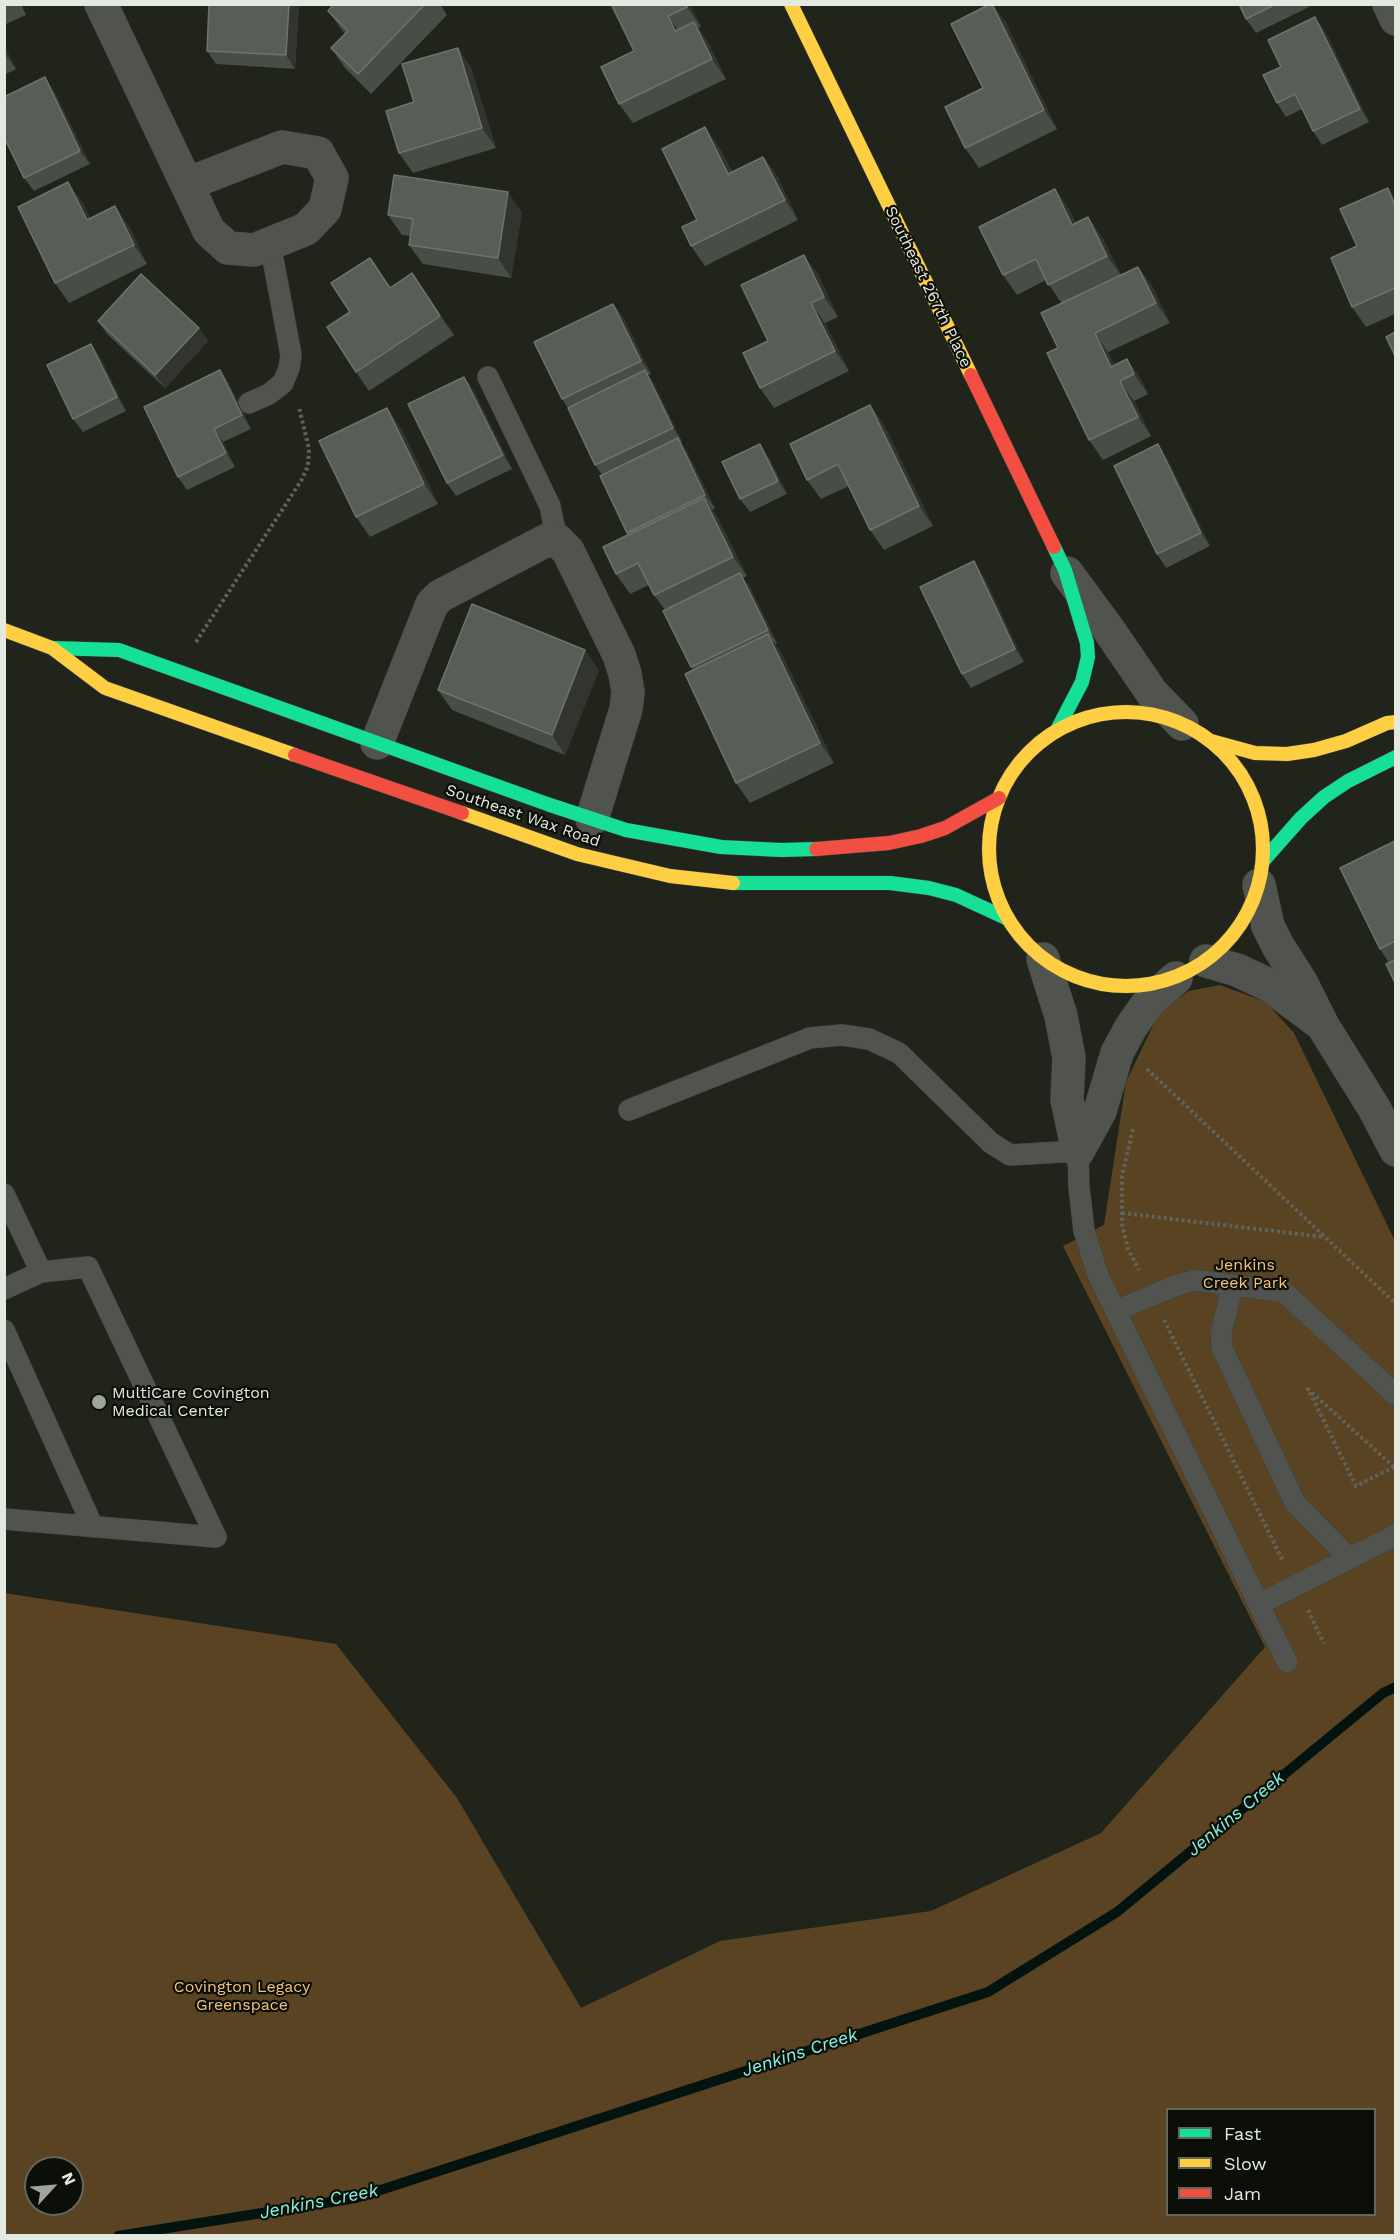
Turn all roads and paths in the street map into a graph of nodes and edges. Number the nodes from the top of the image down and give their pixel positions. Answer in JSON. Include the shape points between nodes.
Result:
{"nodes":[{"id":1,"x":101,"y":4,"type":"edge"},
{"id":2,"x":791,"y":4,"type":"edge"},
{"id":3,"x":1389,"y":4,"type":"edge"},
{"id":4,"x":1395,"y":19,"type":"edge"},
{"id":5,"x":187,"y":184,"type":"junction"},
{"id":6,"x":270,"y":243,"type":"junction"},
{"id":7,"x":290,"y":368,"type":"junction"},
{"id":8,"x":489,"y":377,"type":"dead end"},
{"id":9,"x":249,"y":403,"type":"dead end"},
{"id":10,"x":557,"y":540,"type":"junction"},
{"id":11,"x":1065,"y":570,"type":"junction"},
{"id":12,"x":4,"y":630,"type":"edge"},
{"id":13,"x":52,"y":648,"type":"junction"},
{"id":14,"x":177,"y":671,"type":"junction"},
{"id":15,"x":1395,"y":722,"type":"edge"},
{"id":16,"x":1182,"y":724,"type":"junction"},
{"id":17,"x":1057,"y":730,"type":"junction"},
{"id":18,"x":1210,"y":741,"type":"junction"},
{"id":19,"x":377,"y":743,"type":"junction"},
{"id":20,"x":1395,"y":757,"type":"edge"},
{"id":21,"x":999,"y":798,"type":"junction"},
{"id":22,"x":592,"y":819,"type":"junction"},
{"id":23,"x":1261,"y":873,"type":"junction"},
{"id":24,"x":1008,"y":919,"type":"junction"},
{"id":25,"x":1043,"y":959,"type":"junction"},
{"id":26,"x":1206,"y":961,"type":"junction"},
{"id":27,"x":1176,"y":978,"type":"junction"},
{"id":28,"x":1323,"y":1026,"type":"junction"},
{"id":29,"x":1117,"y":1053,"type":"junction"},
{"id":30,"x":629,"y":1110,"type":"dead end"},
{"id":31,"x":1395,"y":1150,"type":"edge"},
{"id":32,"x":1078,"y":1151,"type":"junction"},
{"id":33,"x":4,"y":1194,"type":"edge"},
{"id":34,"x":1122,"y":1213,"type":"dead end"},
{"id":35,"x":1326,"y":1237,"type":"junction"},
{"id":36,"x":41,"y":1272,"type":"junction"},
{"id":37,"x":1233,"y":1285,"type":"junction"},
{"id":38,"x":4,"y":1289,"type":"edge"},
{"id":39,"x":1395,"y":1304,"type":"edge"},
{"id":40,"x":1115,"y":1311,"type":"junction"},
{"id":41,"x":4,"y":1330,"type":"edge"},
{"id":42,"x":1395,"y":1395,"type":"edge"},
{"id":43,"x":1395,"y":1466,"type":"edge"},
{"id":44,"x":4,"y":1519,"type":"edge"},
{"id":45,"x":93,"y":1527,"type":"junction"},
{"id":46,"x":1395,"y":1535,"type":"edge"},
{"id":47,"x":1349,"y":1558,"type":"junction"},
{"id":48,"x":1259,"y":1604,"type":"junction"},
{"id":49,"x":1287,"y":1662,"type":"dead end"}],
"edges":[{"from":1,"to":5,"type":"street"},
{"from":2,"to":11,"type":"street","name":"Southeast 267th Place"},
{"from":3,"to":4,"type":"street"},
{"from":5,"to":6,"type":"street","via":[[209,231],[228,248],[254,250]]},
{"from":5,"to":6,"type":"street","via":[[282,147],[318,153],[332,178],[325,209],[306,229]]},
{"from":6,"to":7,"type":"lane","via":[[291,355]]},
{"from":7,"to":9,"type":"lane","via":[[283,383]]},
{"from":7,"to":14,"type":"path","via":[[309,449],[308,466]]},
{"from":8,"to":10,"type":"lane","via":[[550,506]]},
{"from":10,"to":19,"type":"street","via":[[546,540],[440,596],[432,604]]},
{"from":10,"to":22,"type":"street","via":[[568,551],[619,655],[628,692]]},
{"from":11,"to":16,"type":"street","name":"Southeast 267th Place","via":[[1152,693]]},
{"from":11,"to":17,"type":"street","name":"Southeast 267th Place","via":[[1088,657],[1082,682]]},
{"from":12,"to":13,"type":"street","name":"Southeast Wax Road"},
{"from":13,"to":14,"type":"street","name":"Southeast Wax Road","via":[[119,650]]},
{"from":13,"to":24,"type":"street","name":"Southeast Wax Road","via":[[105,688],[577,854],[670,876],[711,881],[890,883],[929,888],[956,895]]},
{"from":14,"to":19,"type":"street","name":"Southeast Wax Road"},
{"from":15,"to":18,"type":"street","via":[[1346,741],[1287,754],[1255,753]]},
{"from":16,"to":17,"type":"street","via":[[1157,715],[1106,713]]},
{"from":16,"to":18,"type":"street"},
{"from":17,"to":21,"type":"street","via":[[1022,759]]},
{"from":18,"to":23,"type":"street","via":[[1230,760],[1253,799],[1263,834]]},
{"from":19,"to":22,"type":"street","name":"Southeast Wax Road"},
{"from":20,"to":23,"type":"street","via":[[1324,797],[1300,818]]},
{"from":21,"to":22,"type":"street","name":"Southeast Wax Road","via":[[945,828],[890,843],[854,847],[721,847],[669,840]]},
{"from":21,"to":24,"type":"street","via":[[991,828],[989,859]]},
{"from":23,"to":26,"type":"street","via":[[1248,914],[1230,940]]},
{"from":23,"to":28,"type":"street","via":[[1268,926]]},
{"from":24,"to":25,"type":"street"},
{"from":25,"to":27,"type":"street","via":[[1074,976],[1107,985],[1143,986]]},
{"from":25,"to":32,"type":"street","via":[[1069,1058],[1067,1100]]},
{"from":26,"to":27,"type":"street"},
{"from":26,"to":28,"type":"street","via":[[1269,985]]},
{"from":27,"to":29,"type":"street","via":[[1148,1003]]},
{"from":28,"to":31,"type":"street"},
{"from":29,"to":32,"type":"street","via":[[1100,1111]]},
{"from":29,"to":35,"type":"path","via":[[1151,1072]]},
{"from":30,"to":32,"type":"lane","via":[[810,1038],[842,1035],[869,1039],[898,1053],[991,1143],[1010,1155]]},
{"from":32,"to":40,"type":"lane","via":[[1084,1231]]},
{"from":33,"to":36,"type":"lane"},
{"from":34,"to":35,"type":"path"},
{"from":35,"to":39,"type":"path"},
{"from":36,"to":38,"type":"lane"},
{"from":36,"to":45,"type":"lane","via":[[88,1267],[216,1537]]},
{"from":37,"to":40,"type":"lane","via":[[1195,1280]]},
{"from":37,"to":42,"type":"lane","via":[[1284,1292]]},
{"from":37,"to":47,"type":"lane","via":[[1221,1333],[1222,1348],[1295,1503]]},
{"from":40,"to":48,"type":"lane"},
{"from":41,"to":45,"type":"lane"},
{"from":43,"to":43,"type":"path","via":[[1385,1459],[1308,1389],[1356,1486]]},
{"from":44,"to":45,"type":"lane"},
{"from":46,"to":47,"type":"lane"},
{"from":47,"to":48,"type":"lane"},
{"from":48,"to":49,"type":"lane"}]}
